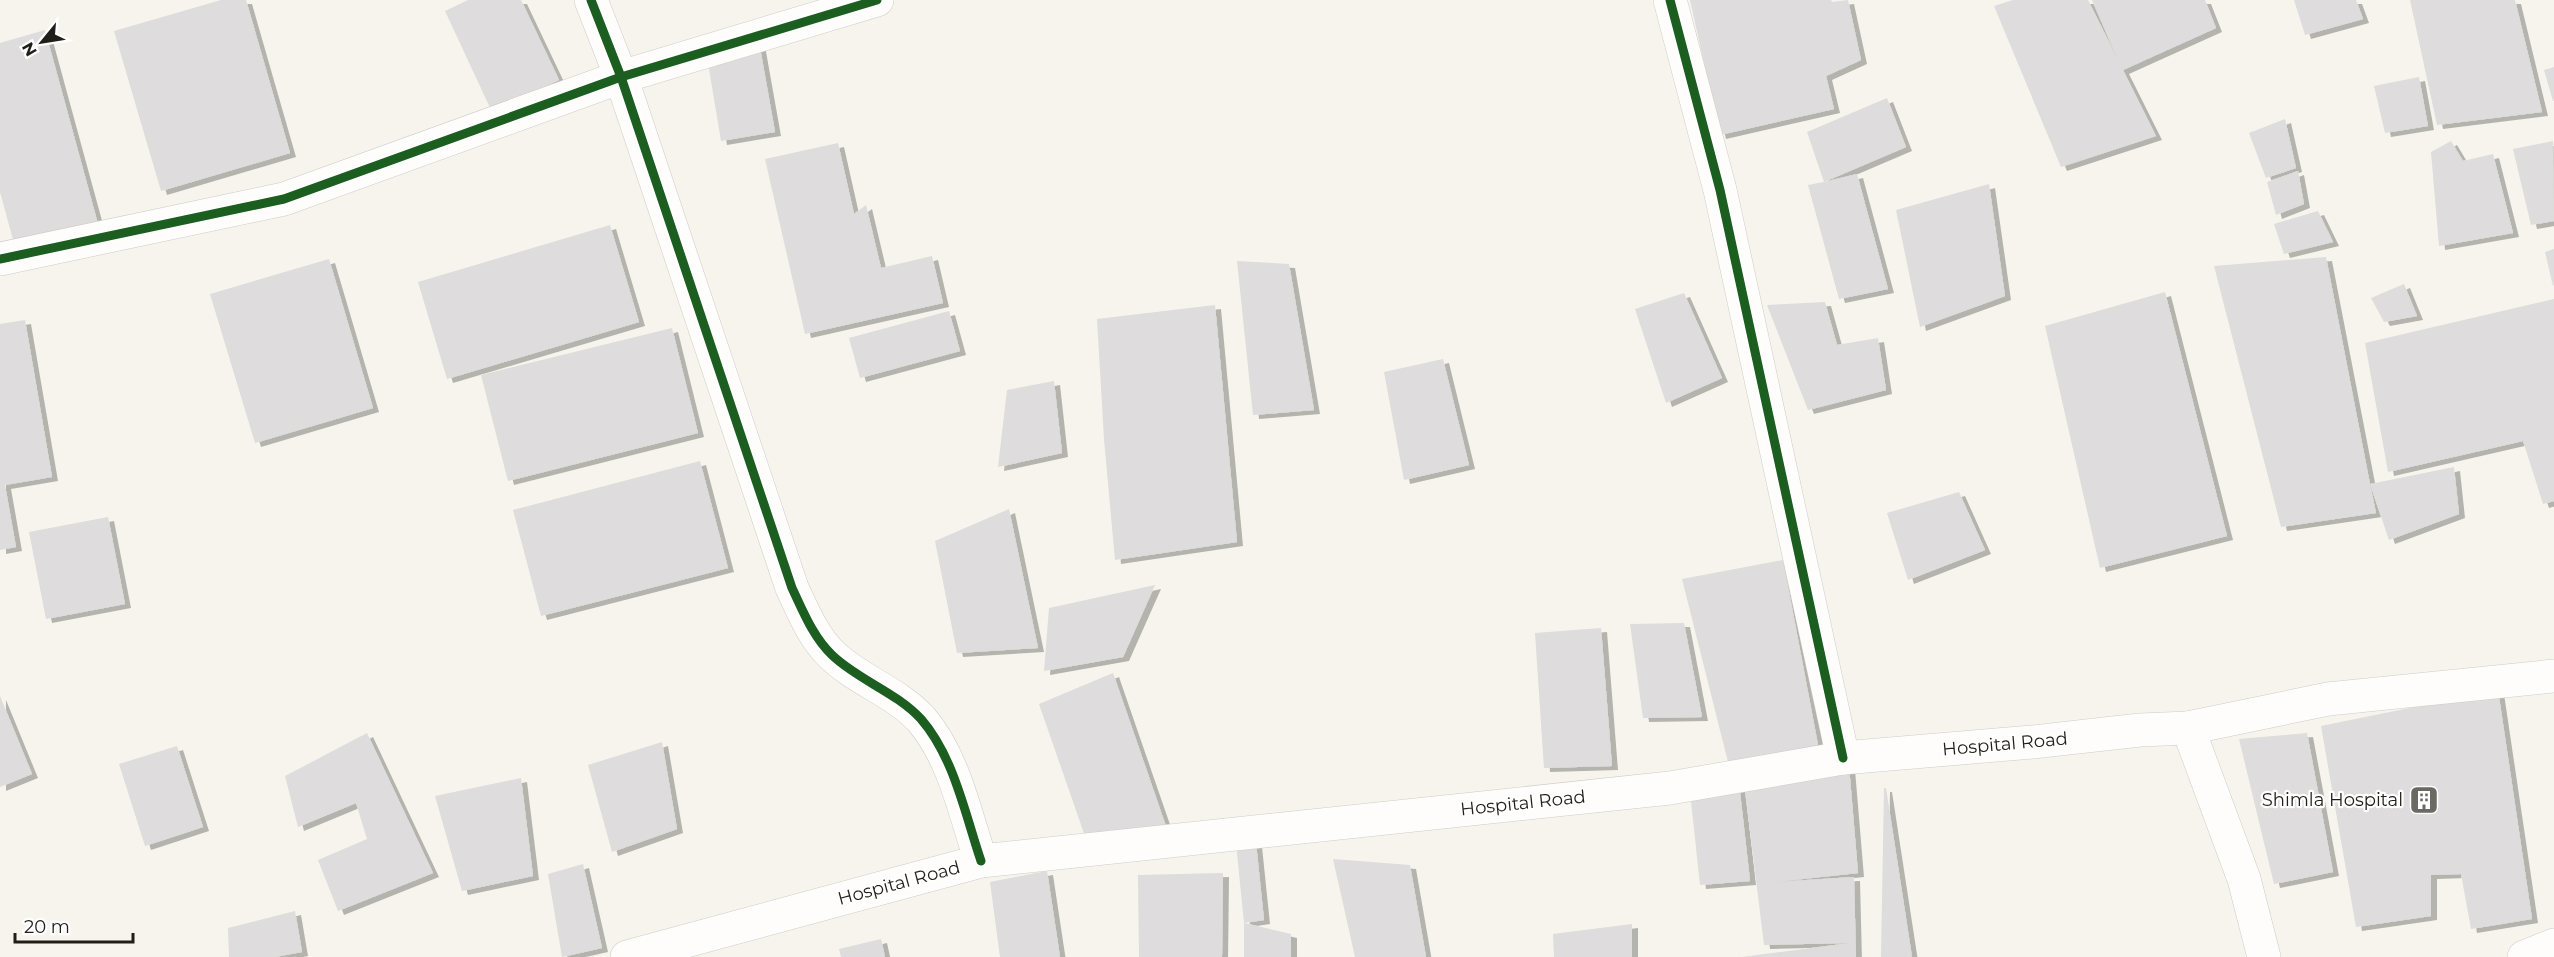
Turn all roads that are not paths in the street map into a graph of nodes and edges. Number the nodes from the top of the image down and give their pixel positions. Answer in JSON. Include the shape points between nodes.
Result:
{"nodes":[{"id":1,"x":591,"y":0,"type":"edge"},
{"id":2,"x":877,"y":0,"type":"edge"},
{"id":3,"x":1670,"y":0,"type":"edge"},
{"id":4,"x":621,"y":77,"type":"junction"},
{"id":5,"x":0,"y":259,"type":"edge"},
{"id":6,"x":2554,"y":676,"type":"edge"},
{"id":7,"x":2188,"y":728,"type":"junction"},
{"id":8,"x":1843,"y":758,"type":"junction"},
{"id":9,"x":981,"y":861,"type":"junction"},
{"id":10,"x":2554,"y":945,"type":"edge"},
{"id":11,"x":627,"y":957,"type":"edge"},
{"id":12,"x":2264,"y":957,"type":"edge"},
{"id":13,"x":2524,"y":957,"type":"edge"}],
"edges":[{"from":1,"to":4,"type":"street"},
{"from":2,"to":4,"type":"street"},
{"from":3,"to":8,"type":"street","via":[[1720,190]]},
{"from":4,"to":5,"type":"street","via":[[284,199]]},
{"from":4,"to":9,"type":"street","via":[[792,588],[810,626],[832,654],[902,702],[943,748]]},
{"from":6,"to":7,"type":"street","name":"Hospital Road","via":[[2328,699]]},
{"from":7,"to":8,"type":"street","name":"Hospital Road"},
{"from":7,"to":12,"type":"street","via":[[2244,879]]},
{"from":8,"to":9,"type":"street","name":"Hospital Road","via":[[1670,788]]},
{"from":9,"to":11,"type":"street","name":"Hospital Road"},
{"from":10,"to":13,"type":"street"}]}
